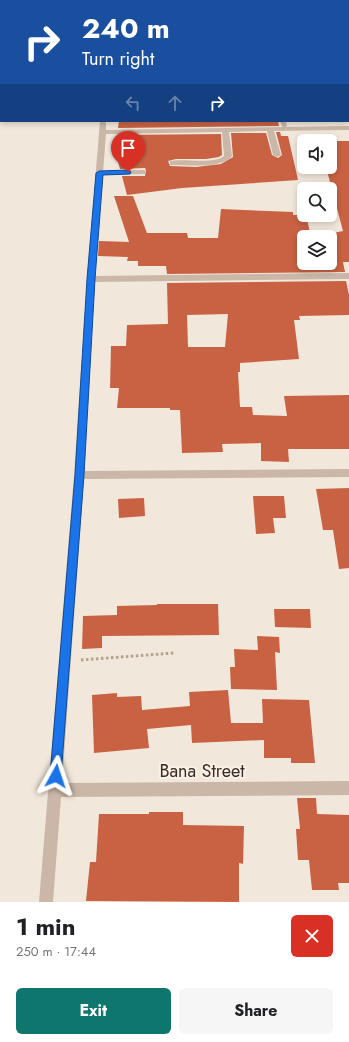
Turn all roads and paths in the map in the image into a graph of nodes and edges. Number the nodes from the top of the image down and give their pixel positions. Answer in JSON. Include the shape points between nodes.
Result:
{"nodes":[{"id":1,"x":229,"y":122,"type":"edge"},
{"id":2,"x":284,"y":125,"type":"edge"},
{"id":3,"x":103,"y":126,"type":"edge"},
{"id":4,"x":349,"y":128,"type":"edge"},
{"id":5,"x":228,"y":129,"type":"junction"},
{"id":6,"x":270,"y":129,"type":"junction"},
{"id":7,"x":277,"y":155,"type":"dead end"},
{"id":8,"x":173,"y":163,"type":"dead end"},
{"id":9,"x":142,"y":172,"type":"dead end"},
{"id":10,"x":99,"y":173,"type":"junction"},
{"id":11,"x":349,"y":276,"type":"edge"},
{"id":12,"x":91,"y":279,"type":"junction"},
{"id":13,"x":349,"y":473,"type":"edge"},
{"id":14,"x":79,"y":475,"type":"junction"},
{"id":15,"x":174,"y":653,"type":"dead end"},
{"id":16,"x":65,"y":661,"type":"junction"},
{"id":17,"x":349,"y":788,"type":"edge"},
{"id":18,"x":54,"y":790,"type":"junction"},
{"id":19,"x":46,"y":902,"type":"edge"}],
"edges":[{"from":1,"to":5,"type":"street"},
{"from":2,"to":4,"type":"street"},
{"from":2,"to":6,"type":"street"},
{"from":3,"to":5,"type":"street"},
{"from":3,"to":10,"type":"street"},
{"from":5,"to":6,"type":"street"},
{"from":5,"to":8,"type":"street","via":[[228,156],[225,159],[215,162]]},
{"from":6,"to":7,"type":"street"},
{"from":9,"to":10,"type":"street"},
{"from":10,"to":12,"type":"street"},
{"from":11,"to":12,"type":"street"},
{"from":12,"to":14,"type":"street"},
{"from":13,"to":14,"type":"street"},
{"from":14,"to":16,"type":"street"},
{"from":15,"to":16,"type":"path"},
{"from":16,"to":18,"type":"street"},
{"from":17,"to":18,"type":"street","name":"Bana Street"},
{"from":18,"to":19,"type":"street"}]}
